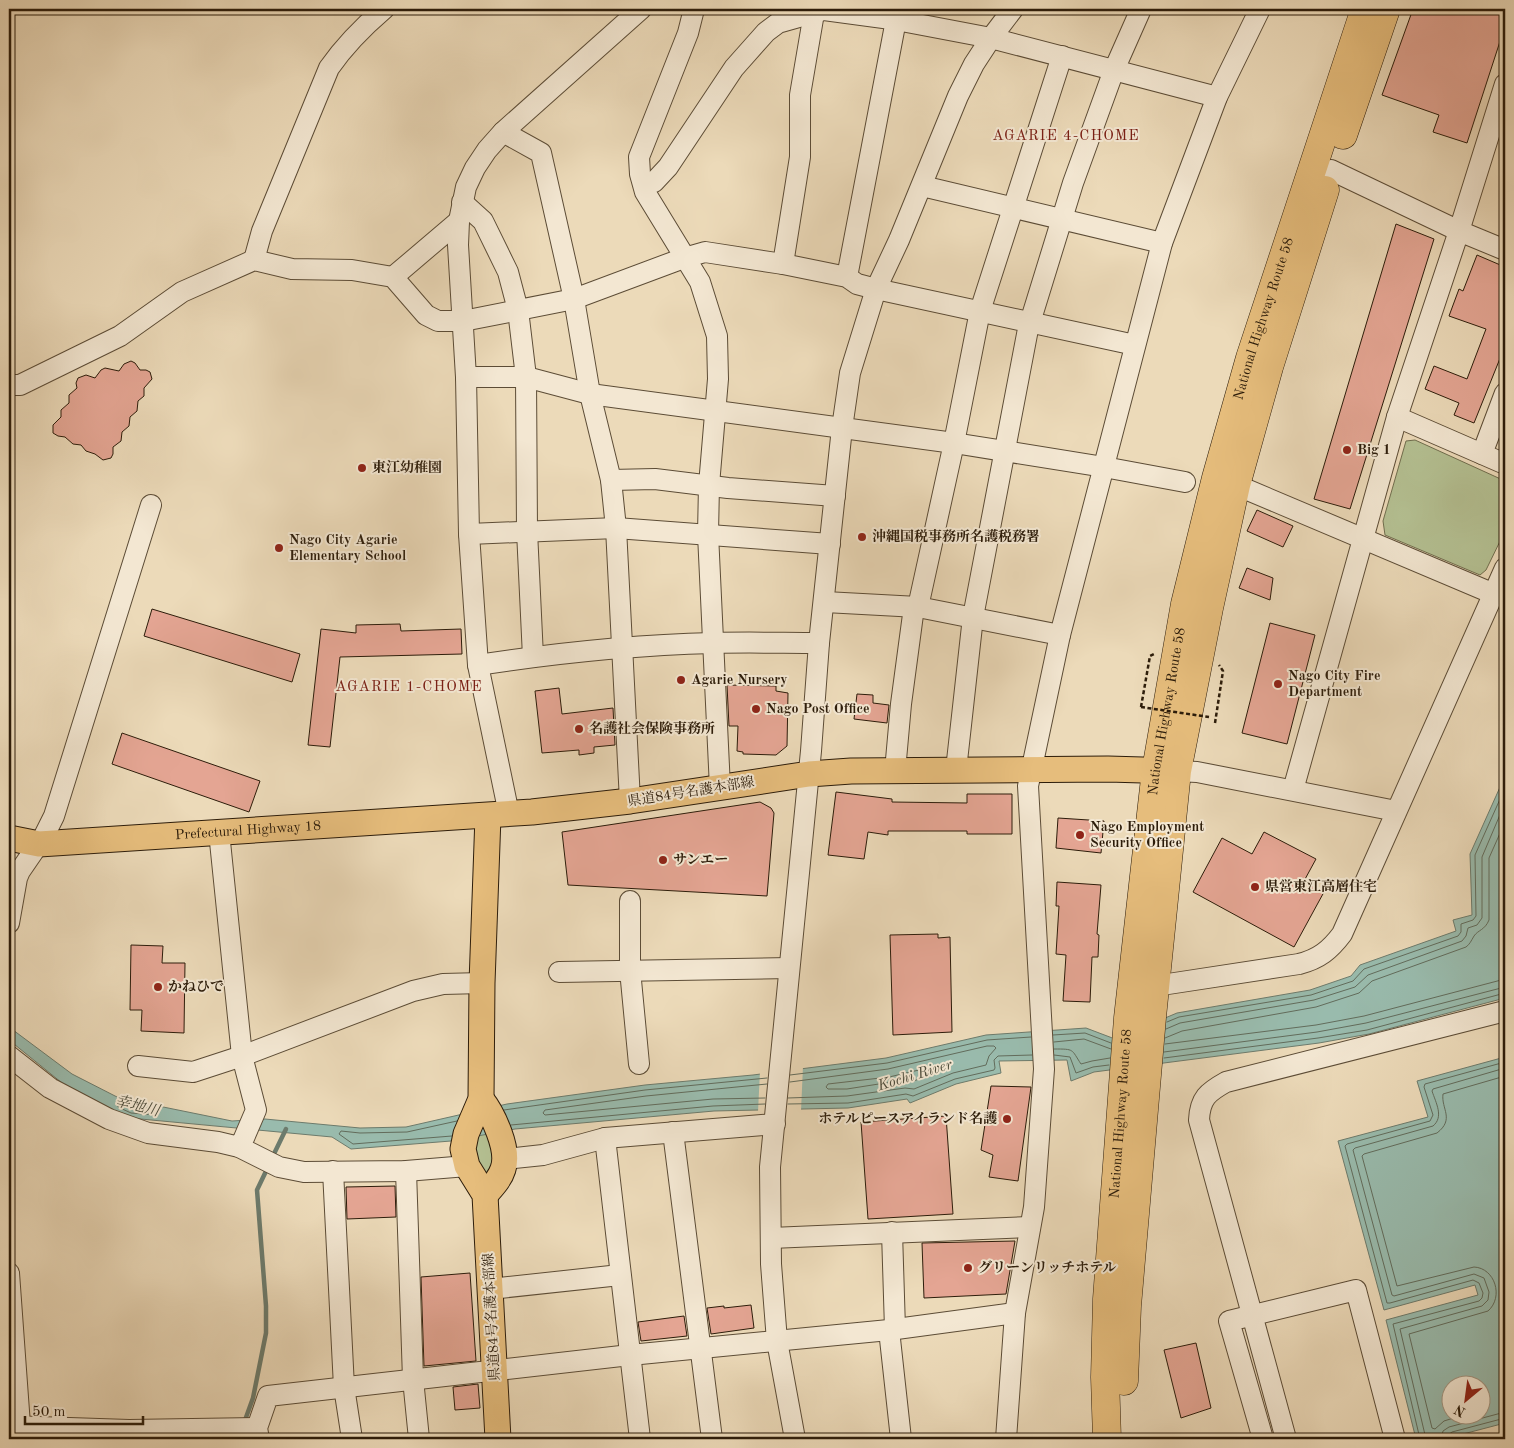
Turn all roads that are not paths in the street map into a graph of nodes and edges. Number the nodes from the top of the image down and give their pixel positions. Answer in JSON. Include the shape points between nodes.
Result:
{"nodes":[{"id":1,"x":384,"y":9,"type":"edge"},
{"id":2,"x":641,"y":9,"type":"edge"},
{"id":3,"x":694,"y":9,"type":"edge"},
{"id":4,"x":1013,"y":9,"type":"edge"},
{"id":5,"x":1142,"y":9,"type":"edge"},
{"id":6,"x":1260,"y":9,"type":"edge"},
{"id":7,"x":1365,"y":9,"type":"edge"},
{"id":8,"x":1386,"y":9,"type":"edge"},
{"id":9,"x":814,"y":14,"type":"junction"},
{"id":10,"x":896,"y":20,"type":"junction"},
{"id":11,"x":991,"y":38,"type":"junction"},
{"id":12,"x":1062,"y":56,"type":"junction"},
{"id":13,"x":1114,"y":70,"type":"junction"},
{"id":14,"x":1505,"y":84,"type":"edge"},
{"id":15,"x":1217,"y":97,"type":"junction"},
{"id":16,"x":503,"y":132,"type":"junction"},
{"id":17,"x":1331,"y":170,"type":"junction"},
{"id":18,"x":644,"y":186,"type":"junction"},
{"id":19,"x":922,"y":186,"type":"junction"},
{"id":20,"x":1014,"y":206,"type":"junction"},
{"id":21,"x":461,"y":212,"type":"junction"},
{"id":22,"x":1062,"y":218,"type":"junction"},
{"id":23,"x":1459,"y":231,"type":"junction"},
{"id":24,"x":1162,"y":243,"type":"junction"},
{"id":25,"x":1505,"y":250,"type":"edge"},
{"id":26,"x":684,"y":258,"type":"junction"},
{"id":27,"x":254,"y":260,"type":"junction"},
{"id":28,"x":783,"y":264,"type":"junction"},
{"id":29,"x":394,"y":277,"type":"junction"},
{"id":30,"x":847,"y":277,"type":"junction"},
{"id":31,"x":876,"y":289,"type":"junction"},
{"id":32,"x":574,"y":299,"type":"junction"},
{"id":33,"x":518,"y":310,"type":"junction"},
{"id":34,"x":980,"y":311,"type":"junction"},
{"id":35,"x":463,"y":321,"type":"junction"},
{"id":36,"x":1031,"y":323,"type":"junction"},
{"id":37,"x":1135,"y":345,"type":"junction"},
{"id":38,"x":466,"y":377,"type":"junction"},
{"id":39,"x":526,"y":377,"type":"junction"},
{"id":40,"x":9,"y":385,"type":"edge"},
{"id":41,"x":1505,"y":393,"type":"edge"},
{"id":42,"x":590,"y":394,"type":"junction"},
{"id":43,"x":714,"y":411,"type":"junction"},
{"id":44,"x":1397,"y":416,"type":"junction"},
{"id":45,"x":842,"y":428,"type":"junction"},
{"id":46,"x":954,"y":443,"type":"junction"},
{"id":47,"x":1006,"y":451,"type":"junction"},
{"id":48,"x":1482,"y":454,"type":"junction"},
{"id":49,"x":1505,"y":464,"type":"edge"},
{"id":50,"x":1104,"y":467,"type":"junction"},
{"id":51,"x":611,"y":480,"type":"junction"},
{"id":52,"x":1185,"y":482,"type":"dead end"},
{"id":53,"x":709,"y":485,"type":"junction"},
{"id":54,"x":1236,"y":485,"type":"junction"},
{"id":55,"x":835,"y":496,"type":"junction"},
{"id":56,"x":151,"y":506,"type":"dead end"},
{"id":57,"x":616,"y":528,"type":"junction"},
{"id":58,"x":527,"y":531,"type":"junction"},
{"id":59,"x":469,"y":534,"type":"junction"},
{"id":60,"x":708,"y":534,"type":"junction"},
{"id":61,"x":1363,"y":539,"type":"junction"},
{"id":62,"x":830,"y":544,"type":"junction"},
{"id":63,"x":1505,"y":568,"type":"edge"},
{"id":64,"x":1494,"y":594,"type":"junction"},
{"id":65,"x":825,"y":602,"type":"junction"},
{"id":66,"x":916,"y":607,"type":"junction"},
{"id":67,"x":973,"y":617,"type":"junction"},
{"id":68,"x":1060,"y":635,"type":"junction"},
{"id":69,"x":713,"y":643,"type":"junction"},
{"id":70,"x":819,"y":643,"type":"junction"},
{"id":71,"x":622,"y":648,"type":"junction"},
{"id":72,"x":533,"y":657,"type":"junction"},
{"id":73,"x":478,"y":665,"type":"junction"},
{"id":74,"x":956,"y":770,"type":"junction"},
{"id":75,"x":1032,"y":770,"type":"junction"},
{"id":76,"x":895,"y":771,"type":"junction"},
{"id":77,"x":1167,"y":771,"type":"junction"},
{"id":78,"x":809,"y":774,"type":"junction"},
{"id":79,"x":720,"y":788,"type":"junction"},
{"id":80,"x":1293,"y":790,"type":"junction"},
{"id":81,"x":630,"y":801,"type":"junction"},
{"id":82,"x":1396,"y":811,"type":"junction"},
{"id":83,"x":498,"y":815,"type":"junction"},
{"id":84,"x":219,"y":832,"type":"junction"},
{"id":85,"x":9,"y":838,"type":"edge"},
{"id":86,"x":39,"y":844,"type":"junction"},
{"id":87,"x":630,"y":902,"type":"dead end"},
{"id":88,"x":9,"y":924,"type":"edge"},
{"id":89,"x":789,"y":968,"type":"junction"},
{"id":90,"x":630,"y":970,"type":"junction"},
{"id":91,"x":559,"y":972,"type":"dead end"},
{"id":92,"x":482,"y":983,"type":"junction"},
{"id":93,"x":1155,"y":986,"type":"junction"},
{"id":94,"x":1505,"y":1011,"type":"edge"},
{"id":95,"x":1140,"y":1018,"type":"junction"},
{"id":96,"x":9,"y":1056,"type":"edge"},
{"id":97,"x":242,"y":1056,"type":"junction"},
{"id":98,"x":639,"y":1064,"type":"dead end"},
{"id":99,"x":138,"y":1066,"type":"dead end"},
{"id":100,"x":1136,"y":1073,"type":"junction"},
{"id":101,"x":481,"y":1099,"type":"junction"},
{"id":102,"x":775,"y":1120,"type":"junction"},
{"id":103,"x":673,"y":1132,"type":"junction"},
{"id":104,"x":605,"y":1138,"type":"junction"},
{"id":105,"x":241,"y":1143,"type":"junction"},
{"id":106,"x":506,"y":1160,"type":"junction"},
{"id":107,"x":467,"y":1166,"type":"junction"},
{"id":108,"x":333,"y":1171,"type":"junction"},
{"id":109,"x":406,"y":1171,"type":"junction"},
{"id":110,"x":485,"y":1195,"type":"junction"},
{"id":111,"x":1030,"y":1228,"type":"junction"},
{"id":112,"x":892,"y":1232,"type":"junction"},
{"id":113,"x":771,"y":1238,"type":"junction"},
{"id":114,"x":620,"y":1275,"type":"junction"},
{"id":115,"x":9,"y":1280,"type":"edge"},
{"id":116,"x":490,"y":1289,"type":"junction"},
{"id":117,"x":1015,"y":1312,"type":"junction"},
{"id":118,"x":1252,"y":1315,"type":"junction"},
{"id":119,"x":892,"y":1329,"type":"junction"},
{"id":120,"x":777,"y":1341,"type":"junction"},
{"id":121,"x":700,"y":1349,"type":"junction"},
{"id":122,"x":630,"y":1356,"type":"junction"},
{"id":123,"x":495,"y":1371,"type":"junction"},
{"id":124,"x":414,"y":1380,"type":"junction"},
{"id":125,"x":344,"y":1387,"type":"junction"},
{"id":126,"x":17,"y":1431,"type":"edge"},
{"id":127,"x":258,"y":1433,"type":"edge"},
{"id":128,"x":185,"y":1434,"type":"edge"},
{"id":129,"x":352,"y":1439,"type":"edge"},
{"id":130,"x":418,"y":1439,"type":"edge"},
{"id":131,"x":498,"y":1439,"type":"edge"},
{"id":132,"x":640,"y":1439,"type":"edge"},
{"id":133,"x":712,"y":1439,"type":"edge"},
{"id":134,"x":794,"y":1439,"type":"edge"},
{"id":135,"x":901,"y":1439,"type":"edge"},
{"id":136,"x":1006,"y":1439,"type":"edge"},
{"id":137,"x":1107,"y":1439,"type":"edge"},
{"id":138,"x":1125,"y":1439,"type":"edge"},
{"id":139,"x":1263,"y":1439,"type":"edge"},
{"id":140,"x":1286,"y":1439,"type":"edge"},
{"id":141,"x":1395,"y":1439,"type":"edge"}],
"edges":[{"from":1,"to":27,"type":"street","via":[[342,49],[329,68],[262,231]]},
{"from":2,"to":16,"type":"street"},
{"from":3,"to":18,"type":"street","via":[[688,33],[639,157]]},
{"from":4,"to":11,"type":"street"},
{"from":5,"to":13,"type":"street"},
{"from":6,"to":15,"type":"street"},
{"from":7,"to":77,"type":"highway","name":"National Highway Route 58","via":[[1250,358],[1216,478],[1185,604]]},
{"from":8,"to":17,"type":"highway","name":"National Highway Route 58"},
{"from":9,"to":10,"type":"street","via":[[824,10]]},
{"from":9,"to":18,"type":"street","via":[[778,23],[766,32],[734,68],[668,167],[654,182]]},
{"from":9,"to":28,"type":"street","via":[[800,95],[800,157]]},
{"from":10,"to":11,"type":"street"},
{"from":10,"to":30,"type":"street"},
{"from":11,"to":12,"type":"street"},
{"from":11,"to":19,"type":"street","via":[[958,96]]},
{"from":12,"to":13,"type":"street"},
{"from":12,"to":20,"type":"street"},
{"from":13,"to":15,"type":"street"},
{"from":13,"to":22,"type":"street"},
{"from":14,"to":23,"type":"street"},
{"from":15,"to":24,"type":"street"},
{"from":16,"to":21,"type":"street","via":[[475,168],[466,187]]},
{"from":16,"to":32,"type":"street","via":[[541,153]]},
{"from":17,"to":23,"type":"street"},
{"from":17,"to":54,"type":"highway","name":"National Highway Route 58"},
{"from":18,"to":26,"type":"street"},
{"from":19,"to":20,"type":"street"},
{"from":19,"to":31,"type":"street"},
{"from":20,"to":22,"type":"street"},
{"from":20,"to":34,"type":"street"},
{"from":21,"to":29,"type":"street"},
{"from":21,"to":33,"type":"street","via":[[482,221],[508,272]]},
{"from":21,"to":35,"type":"street","via":[[458,245]]},
{"from":22,"to":24,"type":"street"},
{"from":22,"to":36,"type":"street"},
{"from":23,"to":25,"type":"street"},
{"from":23,"to":44,"type":"street"},
{"from":24,"to":37,"type":"street"},
{"from":26,"to":28,"type":"street","via":[[705,252]]},
{"from":26,"to":32,"type":"street"},
{"from":26,"to":43,"type":"street","via":[[700,282],[716,336],[718,379]]},
{"from":27,"to":29,"type":"street","via":[[292,269],[352,270]]},
{"from":27,"to":40,"type":"street","via":[[182,292],[120,336],[20,384]]},
{"from":28,"to":30,"type":"street"},
{"from":29,"to":35,"type":"street","via":[[426,315],[438,321]]},
{"from":30,"to":31,"type":"street","via":[[857,284]]},
{"from":31,"to":34,"type":"street"},
{"from":31,"to":45,"type":"street","via":[[850,373]]},
{"from":32,"to":33,"type":"street"},
{"from":32,"to":42,"type":"street"},
{"from":33,"to":35,"type":"street"},
{"from":33,"to":39,"type":"street"},
{"from":34,"to":36,"type":"street"},
{"from":34,"to":46,"type":"street"},
{"from":35,"to":38,"type":"street"},
{"from":36,"to":37,"type":"street"},
{"from":36,"to":47,"type":"street"},
{"from":37,"to":50,"type":"street"},
{"from":38,"to":39,"type":"street"},
{"from":38,"to":59,"type":"street"},
{"from":39,"to":42,"type":"street"},
{"from":39,"to":58,"type":"street"},
{"from":41,"to":48,"type":"street"},
{"from":42,"to":43,"type":"street"},
{"from":42,"to":51,"type":"street"},
{"from":43,"to":45,"type":"street"},
{"from":43,"to":53,"type":"street"},
{"from":44,"to":48,"type":"street"},
{"from":44,"to":61,"type":"street"},
{"from":45,"to":46,"type":"street"},
{"from":45,"to":55,"type":"street"},
{"from":46,"to":47,"type":"street"},
{"from":46,"to":66,"type":"street"},
{"from":47,"to":50,"type":"street"},
{"from":47,"to":67,"type":"street"},
{"from":48,"to":49,"type":"street"},
{"from":50,"to":52,"type":"street"},
{"from":50,"to":68,"type":"street"},
{"from":51,"to":53,"type":"street","via":[[655,479]]},
{"from":51,"to":57,"type":"street"},
{"from":53,"to":55,"type":"street"},
{"from":53,"to":60,"type":"street"},
{"from":54,"to":61,"type":"street"},
{"from":54,"to":77,"type":"highway","name":"National Highway Route 58","via":[[1209,608]]},
{"from":55,"to":62,"type":"street"},
{"from":56,"to":86,"type":"street","via":[[54,816]]},
{"from":57,"to":58,"type":"street"},
{"from":57,"to":60,"type":"street"},
{"from":57,"to":71,"type":"street"},
{"from":58,"to":59,"type":"street"},
{"from":58,"to":72,"type":"street"},
{"from":59,"to":73,"type":"street"},
{"from":60,"to":62,"type":"street"},
{"from":60,"to":69,"type":"street"},
{"from":61,"to":64,"type":"street"},
{"from":61,"to":80,"type":"street"},
{"from":62,"to":65,"type":"street"},
{"from":63,"to":64,"type":"street"},
{"from":64,"to":82,"type":"street"},
{"from":65,"to":66,"type":"street"},
{"from":65,"to":70,"type":"street"},
{"from":66,"to":67,"type":"street"},
{"from":66,"to":76,"type":"street","via":[[901,704]]},
{"from":67,"to":68,"type":"street"},
{"from":67,"to":74,"type":"street"},
{"from":68,"to":75,"type":"street"},
{"from":69,"to":70,"type":"street"},
{"from":69,"to":71,"type":"street"},
{"from":69,"to":79,"type":"street"},
{"from":70,"to":78,"type":"street"},
{"from":71,"to":72,"type":"street"},
{"from":71,"to":81,"type":"street"},
{"from":72,"to":73,"type":"street"},
{"from":73,"to":83,"type":"street"},
{"from":74,"to":75,"type":"main road","name":"県道84号名護本部線"},
{"from":74,"to":76,"type":"main road","name":"県道84号名護本部線"},
{"from":75,"to":77,"type":"main road","name":"県道84号名護本部線"},
{"from":75,"to":111,"type":"street","via":[[1028,786],[1044,1069]]},
{"from":76,"to":78,"type":"main road","name":"県道84号名護本部線"},
{"from":77,"to":80,"type":"street","via":[[1197,772]]},
{"from":77,"to":93,"type":"highway","name":"National Highway Route 58"},
{"from":77,"to":95,"type":"highway","name":"National Highway Route 58"},
{"from":78,"to":79,"type":"main road","name":"県道84号名護本部線"},
{"from":78,"to":89,"type":"street"},
{"from":79,"to":81,"type":"main road","name":"県道84号名護本部線"},
{"from":80,"to":82,"type":"street"},
{"from":81,"to":83,"type":"main road","name":"県道84号名護本部線"},
{"from":82,"to":93,"type":"street","via":[[1342,934],[1324,954],[1300,964]]},
{"from":83,"to":84,"type":"main road","name":"Prefectural Highway 18"},
{"from":83,"to":92,"type":"main road","name":"県道84号名護本部線"},
{"from":84,"to":86,"type":"main road","name":"Prefectural Highway 18"},
{"from":84,"to":97,"type":"street"},
{"from":85,"to":86,"type":"main road","name":"Prefectural Highway 18"},
{"from":86,"to":88,"type":"street","via":[[17,878]]},
{"from":87,"to":90,"type":"street"},
{"from":89,"to":90,"type":"street"},
{"from":89,"to":102,"type":"street"},
{"from":90,"to":91,"type":"street"},
{"from":90,"to":98,"type":"street"},
{"from":92,"to":97,"type":"street","via":[[443,984],[413,991]]},
{"from":92,"to":101,"type":"main road","name":"県道84号名護本部線"},
{"from":93,"to":95,"type":"highway","name":"National Highway Route 58"},
{"from":94,"to":118,"type":"street","via":[[1226,1082],[1205,1097],[1199,1120]]},
{"from":95,"to":100,"type":"highway","name":"National Highway Route 58"},
{"from":96,"to":105,"type":"street","via":[[50,1088],[109,1120],[148,1133]]},
{"from":97,"to":99,"type":"street","via":[[194,1072]]},
{"from":97,"to":105,"type":"street","via":[[256,1110]]},
{"from":100,"to":137,"type":"highway","name":"National Highway Route 58","via":[[1107,1299]]},
{"from":100,"to":138,"type":"highway","name":"National Highway Route 58","via":[[1124,1380]]},
{"from":101,"to":106,"type":"main road","via":[[495,1122]]},
{"from":101,"to":107,"type":"main road","name":"県道84号名護本部線","via":[[464,1142]]},
{"from":102,"to":103,"type":"street"},
{"from":102,"to":113,"type":"street","via":[[770,1167]]},
{"from":103,"to":104,"type":"street"},
{"from":103,"to":121,"type":"street"},
{"from":104,"to":106,"type":"street","via":[[543,1155]]},
{"from":104,"to":114,"type":"street"},
{"from":105,"to":108,"type":"street","via":[[280,1167],[304,1172]]},
{"from":106,"to":110,"type":"main road","via":[[503,1170]]},
{"from":107,"to":109,"type":"street"},
{"from":107,"to":110,"type":"main road","name":"県道84号名護本部線"},
{"from":108,"to":109,"type":"street"},
{"from":108,"to":125,"type":"street"},
{"from":109,"to":124,"type":"street"},
{"from":110,"to":116,"type":"main road","name":"県道84号名護本部線"},
{"from":111,"to":112,"type":"street"},
{"from":111,"to":117,"type":"street"},
{"from":112,"to":113,"type":"street"},
{"from":112,"to":119,"type":"street"},
{"from":113,"to":120,"type":"street"},
{"from":114,"to":116,"type":"street"},
{"from":114,"to":122,"type":"street"},
{"from":115,"to":126,"type":"street"},
{"from":116,"to":123,"type":"main road","name":"県道84号名護本部線"},
{"from":117,"to":119,"type":"street"},
{"from":117,"to":136,"type":"street"},
{"from":118,"to":139,"type":"street","via":[[1229,1321]]},
{"from":118,"to":140,"type":"street"},
{"from":118,"to":141,"type":"street","via":[[1356,1290]]},
{"from":119,"to":120,"type":"street"},
{"from":119,"to":135,"type":"street"},
{"from":120,"to":121,"type":"street"},
{"from":120,"to":134,"type":"street"},
{"from":121,"to":122,"type":"street"},
{"from":121,"to":133,"type":"street"},
{"from":122,"to":123,"type":"street"},
{"from":122,"to":132,"type":"street"},
{"from":123,"to":124,"type":"street"},
{"from":123,"to":131,"type":"main road","name":"県道84号名護本部線"},
{"from":124,"to":125,"type":"street"},
{"from":124,"to":130,"type":"street"},
{"from":125,"to":127,"type":"street","via":[[268,1396]]},
{"from":125,"to":129,"type":"street"},
{"from":126,"to":128,"type":"street","via":[[129,1430]]},
{"from":127,"to":128,"type":"street"}]}
